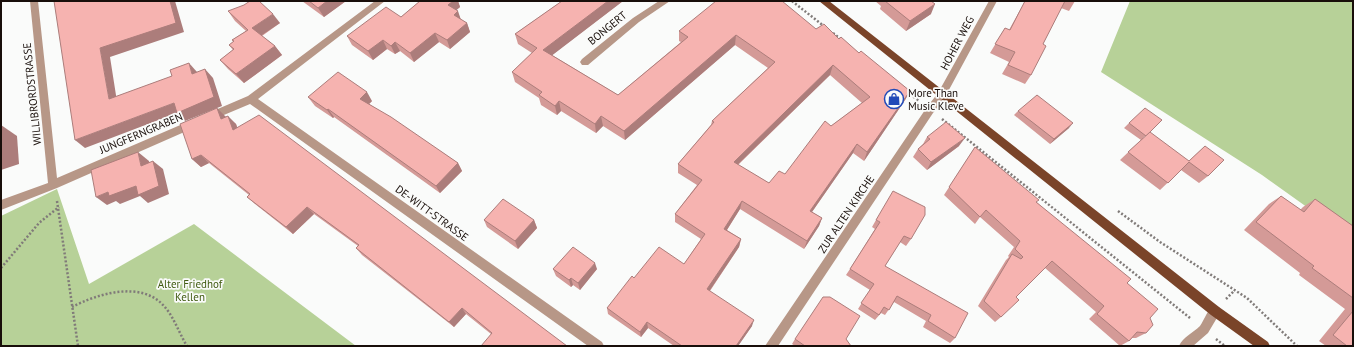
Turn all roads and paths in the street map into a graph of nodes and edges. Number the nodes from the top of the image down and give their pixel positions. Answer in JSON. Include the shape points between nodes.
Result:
{"nodes":[{"id":1,"x":34,"y":1,"type":"edge"},
{"id":2,"x":381,"y":1,"type":"edge"},
{"id":3,"x":666,"y":1,"type":"edge"},
{"id":4,"x":792,"y":1,"type":"edge"},
{"id":5,"x":823,"y":1,"type":"edge"},
{"id":6,"x":993,"y":1,"type":"edge"},
{"id":7,"x":842,"y":40,"type":"edge"},
{"id":8,"x":585,"y":62,"type":"dead end"},
{"id":9,"x":905,"y":90,"type":"edge"},
{"id":10,"x":941,"y":96,"type":"junction"},
{"id":11,"x":252,"y":99,"type":"junction"},
{"id":12,"x":930,"y":110,"type":"junction"},
{"id":13,"x":54,"y":185,"type":"junction"},
{"id":14,"x":1,"y":205,"type":"edge"},
{"id":15,"x":59,"y":206,"type":"junction"},
{"id":16,"x":1116,"y":209,"type":"dead end"},
{"id":17,"x":1,"y":268,"type":"edge"},
{"id":18,"x":72,"y":306,"type":"junction"},
{"id":19,"x":1215,"y":312,"type":"junction"},
{"id":20,"x":1204,"y":329,"type":"junction"},
{"id":21,"x":78,"y":346,"type":"edge"},
{"id":22,"x":187,"y":346,"type":"edge"},
{"id":23,"x":598,"y":346,"type":"edge"},
{"id":24,"x":771,"y":346,"type":"edge"},
{"id":25,"x":1185,"y":346,"type":"edge"},
{"id":26,"x":1225,"y":346,"type":"edge"},
{"id":27,"x":1264,"y":346,"type":"edge"},
{"id":28,"x":1297,"y":346,"type":"edge"}],
"edges":[{"from":1,"to":13,"type":"street","name":"WILLIBRORDSTRASSE"},
{"from":2,"to":11,"type":"street","name":"JUNGFERNGRABEN"},
{"from":3,"to":8,"type":"street","name":"BONGERT","via":[[636,20]]},
{"from":4,"to":7,"type":"path"},
{"from":5,"to":10,"type":"main road"},
{"from":6,"to":10,"type":"street","name":"HOHER WEG"},
{"from":9,"to":12,"type":"path"},
{"from":10,"to":12,"type":"street","name":"ZUR ALTEN KIRCHE"},
{"from":10,"to":19,"type":"main road"},
{"from":11,"to":13,"type":"street","name":"JUNGFERNGRABEN"},
{"from":11,"to":23,"type":"street","name":"DE-WITT-STRASSE"},
{"from":12,"to":20,"type":"path"},
{"from":12,"to":24,"type":"street","name":"ZUR ALTEN KIRCHE"},
{"from":13,"to":14,"type":"street","name":"JUNGFERNGRABEN"},
{"from":13,"to":15,"type":"path"},
{"from":15,"to":17,"type":"path","via":[[39,223]]},
{"from":15,"to":18,"type":"path"},
{"from":16,"to":28,"type":"path","via":[[1160,242],[1246,298]]},
{"from":18,"to":21,"type":"path"},
{"from":18,"to":22,"type":"path","via":[[112,293],[145,294],[156,298],[164,306]]},
{"from":19,"to":20,"type":"street"},
{"from":19,"to":27,"type":"main road"},
{"from":20,"to":25,"type":"street"},
{"from":20,"to":26,"type":"path"}]}
